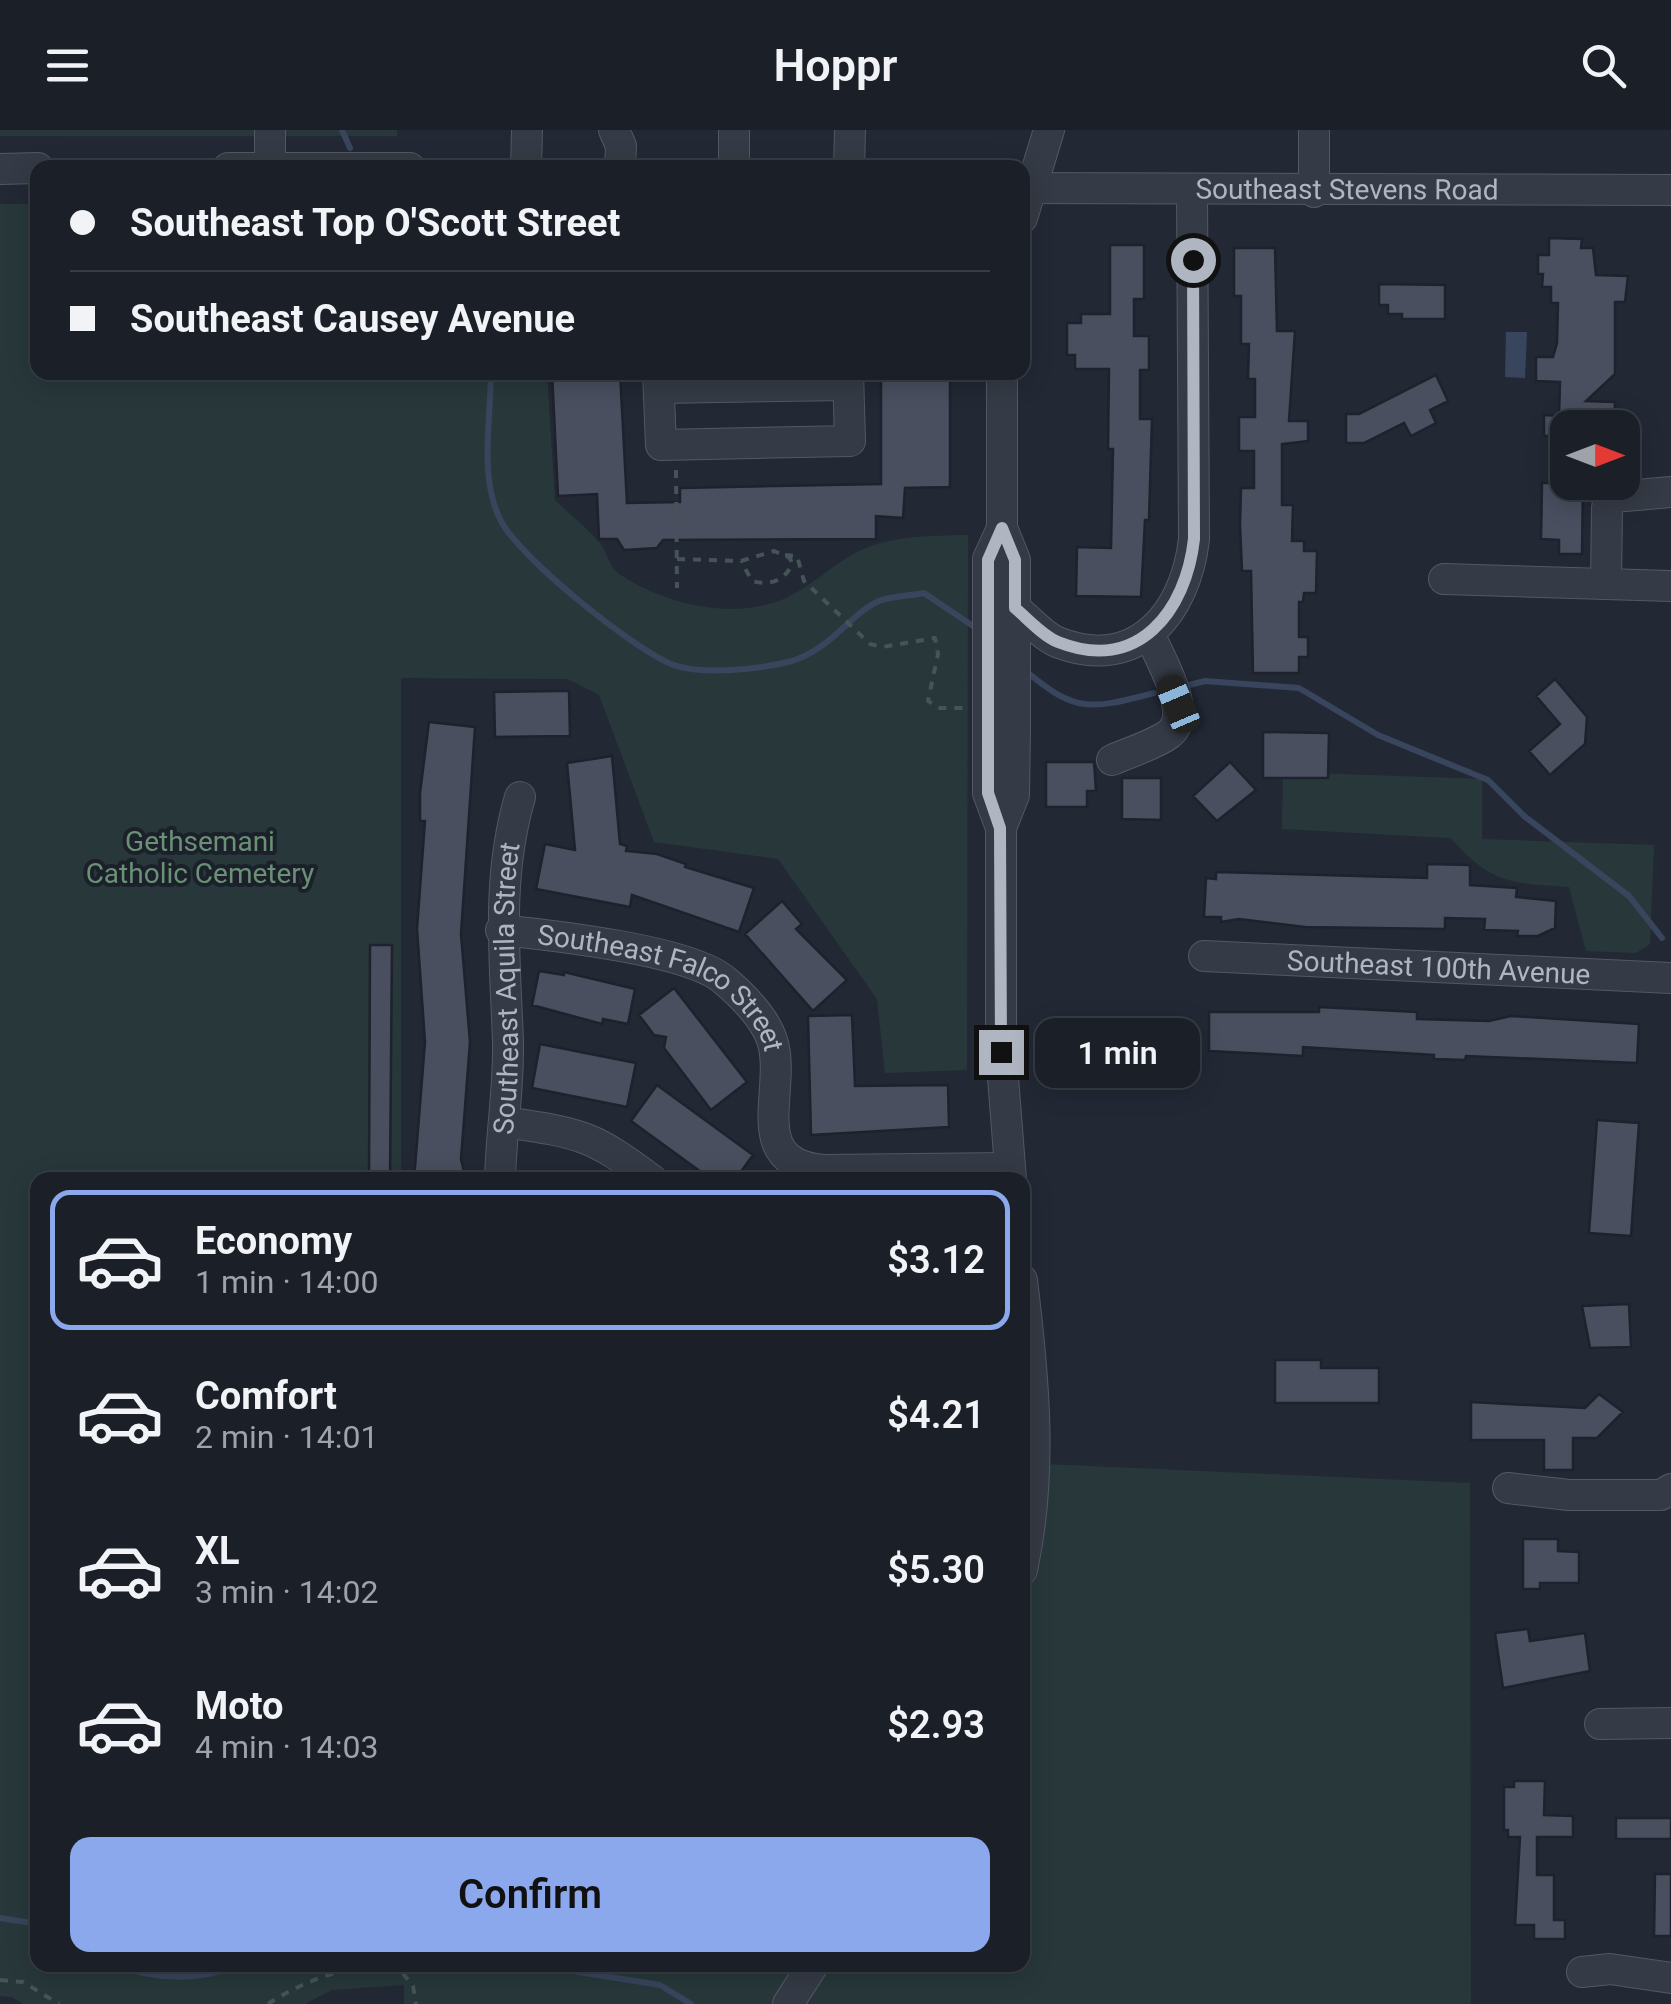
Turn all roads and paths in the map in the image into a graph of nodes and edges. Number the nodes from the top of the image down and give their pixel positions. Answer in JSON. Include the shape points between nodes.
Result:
{"nodes":[{"id":1,"x":270,"y":130,"type":"edge"},
{"id":2,"x":527,"y":130,"type":"edge"},
{"id":3,"x":614,"y":130,"type":"edge"},
{"id":4,"x":734,"y":130,"type":"edge"},
{"id":5,"x":850,"y":130,"type":"edge"},
{"id":6,"x":1049,"y":130,"type":"edge"},
{"id":7,"x":1314,"y":130,"type":"edge"},
{"id":8,"x":270,"y":160,"type":"edge"},
{"id":9,"x":526,"y":160,"type":"edge"},
{"id":10,"x":619,"y":160,"type":"edge"},
{"id":11,"x":734,"y":160,"type":"edge"},
{"id":12,"x":849,"y":160,"type":"edge"},
{"id":13,"x":30,"y":168,"type":"edge"},
{"id":14,"x":0,"y":169,"type":"edge"},
{"id":15,"x":1030,"y":182,"type":"edge"},
{"id":16,"x":1030,"y":188,"type":"edge"},
{"id":17,"x":1192,"y":190,"type":"junction"},
{"id":18,"x":1671,"y":190,"type":"edge"},
{"id":19,"x":1314,"y":192,"type":"junction"},
{"id":20,"x":658,"y":380,"type":"edge"},
{"id":21,"x":848,"y":380,"type":"edge"},
{"id":22,"x":1002,"y":380,"type":"edge"},
{"id":23,"x":676,"y":445,"type":"junction"},
{"id":24,"x":1671,"y":492,"type":"edge"},
{"id":25,"x":785,"y":555,"type":"junction"},
{"id":26,"x":676,"y":560,"type":"junction"},
{"id":27,"x":740,"y":561,"type":"junction"},
{"id":28,"x":1444,"y":578,"type":"dead end"},
{"id":29,"x":1606,"y":584,"type":"junction"},
{"id":30,"x":1671,"y":586,"type":"edge"},
{"id":31,"x":676,"y":588,"type":"dead end"},
{"id":32,"x":1006,"y":614,"type":"junction"},
{"id":33,"x":1149,"y":633,"type":"junction"},
{"id":34,"x":988,"y":705,"type":"junction"},
{"id":35,"x":1112,"y":760,"type":"dead end"},
{"id":36,"x":520,"y":798,"type":"dead end"},
{"id":37,"x":1000,"y":828,"type":"junction"},
{"id":38,"x":501,"y":930,"type":"junction"},
{"id":39,"x":1204,"y":956,"type":"dead end"},
{"id":40,"x":1671,"y":978,"type":"edge"},
{"id":41,"x":504,"y":1122,"type":"junction"},
{"id":42,"x":501,"y":1172,"type":"edge"},
{"id":43,"x":641,"y":1172,"type":"edge"},
{"id":44,"x":916,"y":1172,"type":"edge"},
{"id":45,"x":1010,"y":1172,"type":"edge"},
{"id":46,"x":1030,"y":1394,"type":"edge"},
{"id":47,"x":1508,"y":1488,"type":"dead end"},
{"id":48,"x":1671,"y":1489,"type":"edge"},
{"id":49,"x":1030,"y":1517,"type":"edge"},
{"id":50,"x":1671,"y":1723,"type":"edge"},
{"id":51,"x":1600,"y":1724,"type":"dead end"},
{"id":52,"x":350,"y":1972,"type":"edge"},
{"id":53,"x":402,"y":1972,"type":"edge"},
{"id":54,"x":808,"y":1972,"type":"edge"},
{"id":55,"x":1582,"y":1972,"type":"dead end"},
{"id":56,"x":1671,"y":1978,"type":"edge"},
{"id":57,"x":0,"y":1980,"type":"edge"},
{"id":58,"x":789,"y":2002,"type":"edge"},
{"id":59,"x":59,"y":2004,"type":"edge"},
{"id":60,"x":268,"y":2004,"type":"edge"},
{"id":61,"x":416,"y":2004,"type":"edge"}],
"edges":[{"from":1,"to":8,"type":"street"},
{"from":2,"to":9,"type":"street"},
{"from":3,"to":10,"type":"street"},
{"from":4,"to":11,"type":"street"},
{"from":5,"to":12,"type":"street"},
{"from":6,"to":15,"type":"street"},
{"from":7,"to":19,"type":"street"},
{"from":13,"to":14,"type":"street"},
{"from":16,"to":17,"type":"street","name":"Southeast Stevens Road"},
{"from":17,"to":19,"type":"street","name":"Southeast Stevens Road"},
{"from":17,"to":33,"type":"street","via":[[1194,539],[1177,606]]},
{"from":18,"to":19,"type":"street","name":"Southeast Stevens Road"},
{"from":20,"to":23,"type":"street","via":[[661,445]]},
{"from":21,"to":23,"type":"street","via":[[850,442]]},
{"from":22,"to":32,"type":"street","via":[[1002,528],[1015,560]]},
{"from":23,"to":26,"type":"path"},
{"from":24,"to":29,"type":"street","via":[[1614,497],[1608,507]]},
{"from":25,"to":27,"type":"path","via":[[761,552]]},
{"from":25,"to":27,"type":"path","via":[[790,569],[769,584],[752,580]]},
{"from":25,"to":34,"type":"path","via":[[797,556],[804,581],[870,644],[882,648],[935,638],[932,706]]},
{"from":26,"to":27,"type":"path"},
{"from":26,"to":31,"type":"path"},
{"from":28,"to":29,"type":"street"},
{"from":29,"to":30,"type":"street"},
{"from":32,"to":33,"type":"street","via":[[1054,641],[1083,648],[1110,648]]},
{"from":32,"to":34,"type":"street"},
{"from":32,"to":37,"type":"street","via":[[1014,795]]},
{"from":33,"to":35,"type":"street","via":[[1180,720],[1170,733]]},
{"from":34,"to":37,"type":"street","via":[[988,793]]},
{"from":36,"to":38,"type":"street","name":"Southeast Aquila Street"},
{"from":37,"to":45,"type":"street","via":[[1001,1052]]},
{"from":38,"to":41,"type":"street","name":"Southeast Aquila Street","via":[[508,1043]]},
{"from":38,"to":44,"type":"street","name":"Southeast Falco Street","via":[[655,954],[722,978],[772,1039],[774,1134],[784,1156],[822,1170]]},
{"from":39,"to":40,"type":"street","name":"Southeast 100th Avenue"},
{"from":41,"to":42,"type":"street","name":"Southeast Aquila Street"},
{"from":41,"to":43,"type":"street","via":[[580,1133]]},
{"from":46,"to":49,"type":"street","via":[[1036,1478]]},
{"from":47,"to":48,"type":"street","via":[[1569,1496],[1661,1495]]},
{"from":50,"to":51,"type":"street"},
{"from":52,"to":60,"type":"path"},
{"from":53,"to":61,"type":"path"},
{"from":54,"to":58,"type":"street"},
{"from":55,"to":56,"type":"street"},
{"from":57,"to":59,"type":"path","via":[[23,1982]]}]}
